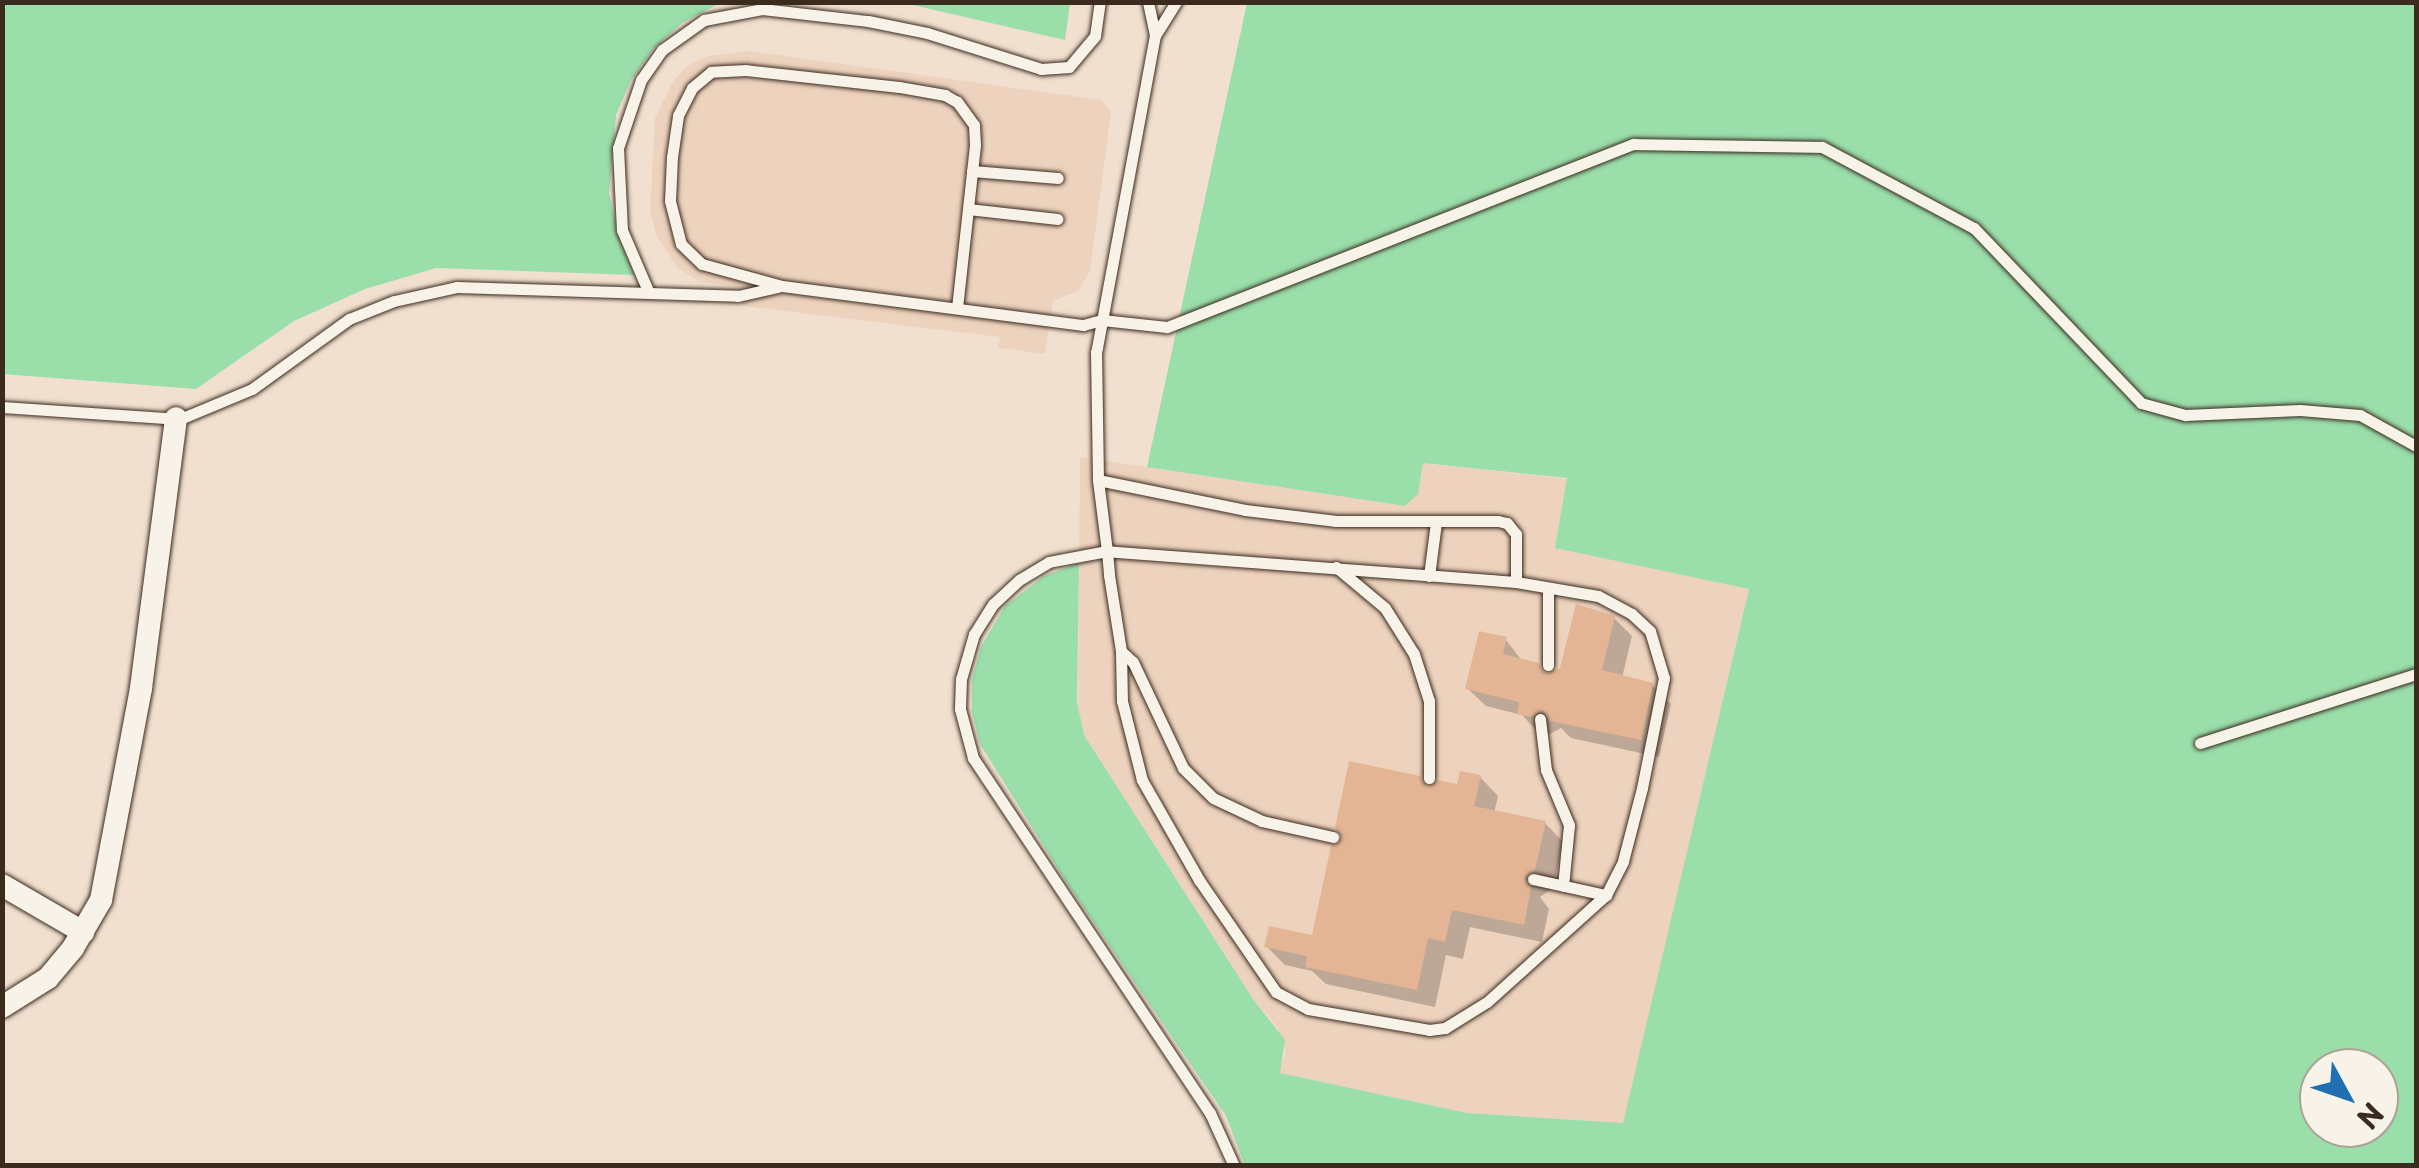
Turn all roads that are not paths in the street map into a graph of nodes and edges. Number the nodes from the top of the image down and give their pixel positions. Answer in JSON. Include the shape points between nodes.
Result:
{"nodes":[{"id":1,"x":1100,"y":2,"type":"edge"},
{"id":2,"x":1148,"y":2,"type":"edge"},
{"id":3,"x":1176,"y":2,"type":"edge"},
{"id":4,"x":1155,"y":34,"type":"junction"},
{"id":5,"x":972,"y":171,"type":"junction"},
{"id":6,"x":1058,"y":178,"type":"dead end"},
{"id":7,"x":968,"y":209,"type":"junction"},
{"id":8,"x":1057,"y":219,"type":"dead end"},
{"id":9,"x":782,"y":286,"type":"junction"},
{"id":10,"x":649,"y":294,"type":"junction"},
{"id":11,"x":957,"y":308,"type":"junction"},
{"id":12,"x":1102,"y":320,"type":"junction"},
{"id":13,"x":2,"y":408,"type":"edge"},
{"id":14,"x":176,"y":418,"type":"junction"},
{"id":15,"x":2416,"y":446,"type":"edge"},
{"id":16,"x":1098,"y":480,"type":"junction"},
{"id":17,"x":1436,"y":522,"type":"junction"},
{"id":18,"x":1107,"y":551,"type":"junction"},
{"id":19,"x":1336,"y":566,"type":"junction"},
{"id":20,"x":1429,"y":576,"type":"junction"},
{"id":21,"x":1516,"y":582,"type":"junction"},
{"id":22,"x":1548,"y":588,"type":"junction"},
{"id":23,"x":1121,"y":651,"type":"junction"},
{"id":24,"x":1548,"y":665,"type":"dead end"},
{"id":25,"x":2416,"y":674,"type":"edge"},
{"id":26,"x":1540,"y":719,"type":"dead end"},
{"id":27,"x":2200,"y":743,"type":"dead end"},
{"id":28,"x":1430,"y":778,"type":"dead end"},
{"id":29,"x":1333,"y":836,"type":"dead end"},
{"id":30,"x":1534,"y":879,"type":"dead end"},
{"id":31,"x":2,"y":885,"type":"edge"},
{"id":32,"x":1563,"y":886,"type":"junction"},
{"id":33,"x":1606,"y":896,"type":"junction"},
{"id":34,"x":82,"y":932,"type":"junction"},
{"id":35,"x":2,"y":1007,"type":"edge"},
{"id":36,"x":1234,"y":1166,"type":"edge"}],
"edges":[{"from":1,"to":10,"type":"lane","via":[[1094,36],[1069,66],[1041,69],[868,21],[762,10],[704,20],[662,50],[630,103],[618,148],[622,230]]},
{"from":2,"to":4,"type":"lane"},
{"from":3,"to":4,"type":"lane"},
{"from":4,"to":12,"type":"lane"},
{"from":5,"to":6,"type":"lane"},
{"from":5,"to":7,"type":"lane"},
{"from":5,"to":9,"type":"lane","via":[[974,124],[944,95],[746,70],[700,78],[678,116],[674,227],[702,264]]},
{"from":7,"to":8,"type":"lane"},
{"from":7,"to":11,"type":"lane"},
{"from":9,"to":10,"type":"lane","via":[[738,296]]},
{"from":9,"to":11,"type":"lane"},
{"from":10,"to":14,"type":"lane","via":[[458,287],[394,301],[349,320],[252,390]]},
{"from":11,"to":12,"type":"lane","via":[[1082,325]]},
{"from":12,"to":15,"type":"lane","via":[[1167,326],[1633,144],[1822,147],[1974,228],[2142,404],[2184,414],[2360,415]]},
{"from":12,"to":16,"type":"lane","via":[[1094,388]]},
{"from":13,"to":14,"type":"lane"},
{"from":14,"to":34,"type":"street","via":[[141,688],[101,900]]},
{"from":16,"to":17,"type":"lane","via":[[1263,512]]},
{"from":16,"to":18,"type":"lane"},
{"from":17,"to":20,"type":"lane"},
{"from":17,"to":21,"type":"lane","via":[[1507,523],[1516,534]]},
{"from":18,"to":19,"type":"lane"},
{"from":18,"to":23,"type":"lane"},
{"from":18,"to":36,"type":"lane","via":[[1050,562],[993,604],[964,663],[963,726],[982,773],[1210,1113]]},
{"from":19,"to":20,"type":"lane"},
{"from":19,"to":28,"type":"lane","via":[[1385,608],[1414,654],[1429,701]]},
{"from":20,"to":21,"type":"lane"},
{"from":21,"to":22,"type":"lane"},
{"from":22,"to":24,"type":"lane"},
{"from":22,"to":33,"type":"lane","via":[[1598,596],[1632,614],[1650,631],[1664,678],[1632,824]]},
{"from":23,"to":29,"type":"lane","via":[[1133,662],[1184,768],[1213,798],[1262,821]]},
{"from":23,"to":33,"type":"lane","via":[[1122,701],[1142,780],[1209,894],[1276,992],[1294,1004],[1445,1028],[1487,1002]]},
{"from":25,"to":27,"type":"lane"},
{"from":26,"to":32,"type":"lane","via":[[1546,770],[1568,824]]},
{"from":30,"to":32,"type":"lane"},
{"from":31,"to":34,"type":"street"},
{"from":32,"to":33,"type":"lane"},
{"from":34,"to":35,"type":"street","via":[[48,978]]}]}
